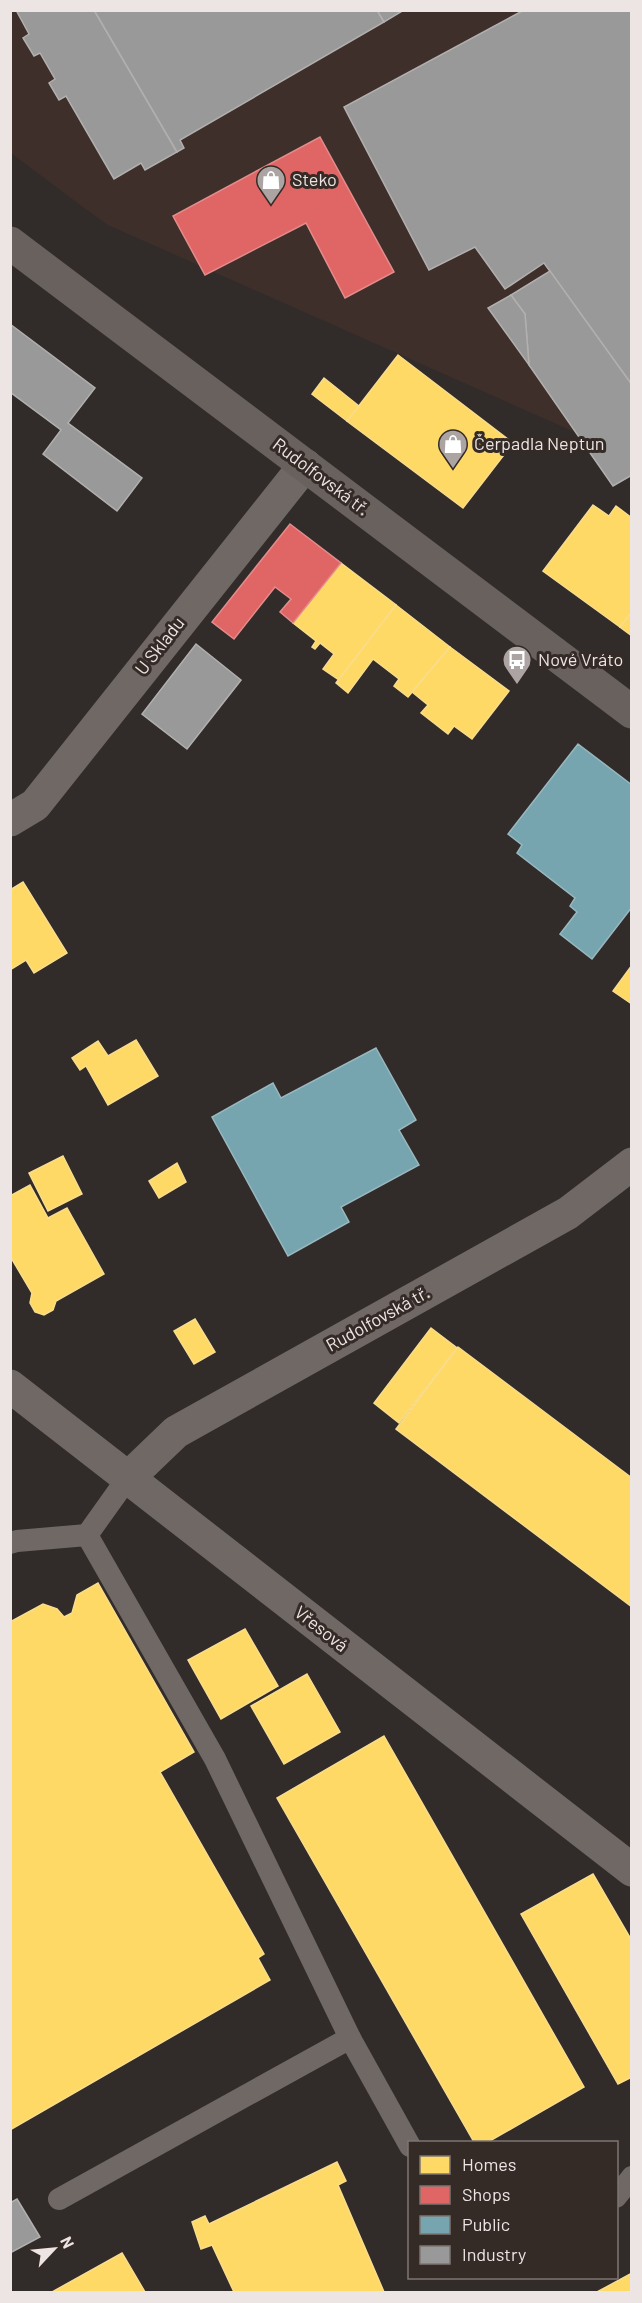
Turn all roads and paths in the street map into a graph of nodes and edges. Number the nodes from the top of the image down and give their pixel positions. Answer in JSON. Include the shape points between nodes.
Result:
{"nodes":[{"id":1,"x":10,"y":243,"type":"edge"},
{"id":2,"x":305,"y":465,"type":"junction"},
{"id":3,"x":632,"y":712,"type":"edge"},
{"id":4,"x":10,"y":820,"type":"edge"},
{"id":5,"x":632,"y":1164,"type":"edge"},
{"id":6,"x":10,"y":1386,"type":"edge"},
{"id":7,"x":128,"y":1479,"type":"junction"},
{"id":8,"x":87,"y":1535,"type":"junction"},
{"id":9,"x":10,"y":1544,"type":"edge"},
{"id":10,"x":632,"y":1870,"type":"edge"},
{"id":11,"x":350,"y":2038,"type":"junction"},
{"id":12,"x":408,"y":2142,"type":"edge"},
{"id":13,"x":632,"y":2177,"type":"edge"},
{"id":14,"x":618,"y":2194,"type":"edge"},
{"id":15,"x":59,"y":2199,"type":"dead end"}],
"edges":[{"from":1,"to":2,"type":"main road","name":"Rudolfovská tř."},
{"from":2,"to":3,"type":"main road","name":"Rudolfovská tř."},
{"from":2,"to":4,"type":"street","name":"U Skladu","via":[[35,805]]},
{"from":5,"to":7,"type":"street","name":"Rudolfovská tř.","via":[[568,1213],[176,1432]]},
{"from":6,"to":7,"type":"street","name":"Vřesová"},
{"from":7,"to":8,"type":"lane"},
{"from":7,"to":10,"type":"street","name":"Vřesová"},
{"from":8,"to":9,"type":"lane"},
{"from":8,"to":11,"type":"lane","via":[[215,1759]]},
{"from":11,"to":12,"type":"lane"},
{"from":11,"to":15,"type":"lane"},
{"from":13,"to":14,"type":"lane"}]}
